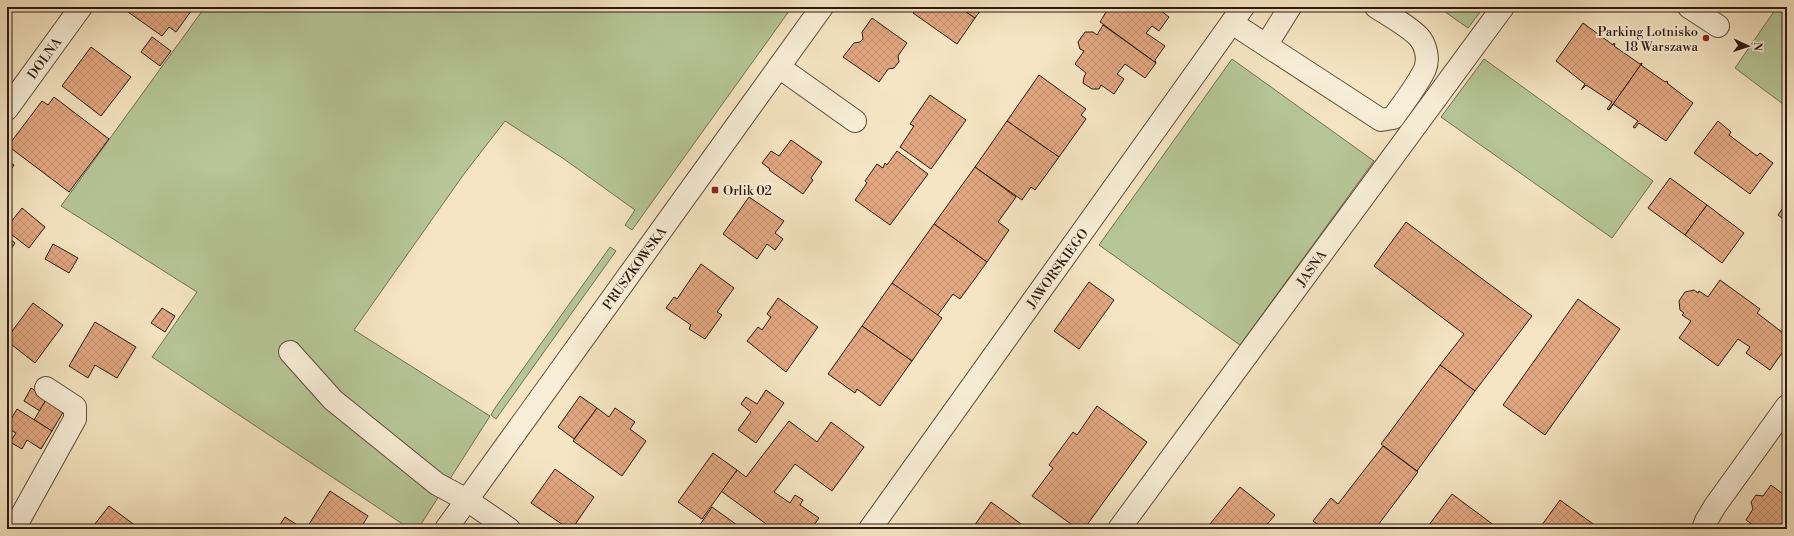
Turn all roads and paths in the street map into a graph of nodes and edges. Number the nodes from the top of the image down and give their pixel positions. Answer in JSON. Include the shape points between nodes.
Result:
{"nodes":[{"id":1,"x":81,"y":7,"type":"edge"},
{"id":2,"x":822,"y":7,"type":"edge"},
{"id":3,"x":1290,"y":7,"type":"edge"},
{"id":4,"x":1376,"y":7,"type":"edge"},
{"id":5,"x":1503,"y":7,"type":"edge"},
{"id":6,"x":1689,"y":7,"type":"edge"},
{"id":7,"x":1238,"y":15,"type":"edge"},
{"id":8,"x":1718,"y":26,"type":"dead end"},
{"id":9,"x":1267,"y":44,"type":"junction"},
{"id":10,"x":779,"y":67,"type":"junction"},
{"id":11,"x":7,"y":109,"type":"edge"},
{"id":12,"x":855,"y":121,"type":"dead end"},
{"id":13,"x":290,"y":352,"type":"dead end"},
{"id":14,"x":46,"y":388,"type":"dead end"},
{"id":15,"x":1787,"y":406,"type":"edge"},
{"id":16,"x":467,"y":500,"type":"junction"},
{"id":17,"x":14,"y":529,"type":"edge"},
{"id":18,"x":446,"y":529,"type":"edge"},
{"id":19,"x":508,"y":529,"type":"edge"},
{"id":20,"x":870,"y":529,"type":"edge"},
{"id":21,"x":1119,"y":529,"type":"edge"},
{"id":22,"x":1703,"y":529,"type":"edge"}],
"edges":[{"from":1,"to":11,"type":"street","name":"DOLNA"},
{"from":2,"to":10,"type":"street","name":"PRUSZKOWSKA"},
{"from":3,"to":9,"type":"street"},
{"from":4,"to":9,"type":"street","via":[[1420,38],[1427,57],[1426,68],[1394,118],[1381,120]]},
{"from":5,"to":21,"type":"street","name":"JASNA"},
{"from":6,"to":8,"type":"street"},
{"from":7,"to":9,"type":"street"},
{"from":7,"to":20,"type":"street","name":"JAWORSKIEGO"},
{"from":10,"to":12,"type":"street"},
{"from":10,"to":16,"type":"street","name":"PRUSZKOWSKA"},
{"from":13,"to":16,"type":"street","via":[[333,400],[437,484]]},
{"from":14,"to":17,"type":"street","via":[[75,407],[75,419]]},
{"from":15,"to":22,"type":"street","via":[[1714,506]]},
{"from":16,"to":18,"type":"street","name":"PRUSZKOWSKA"},
{"from":16,"to":19,"type":"street"}]}
